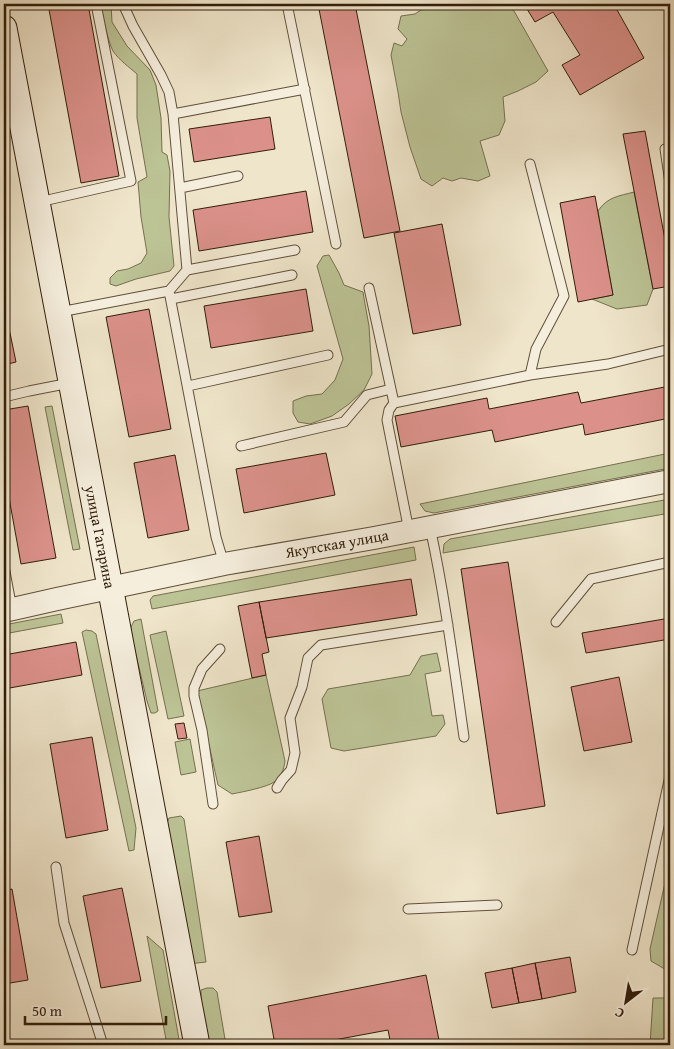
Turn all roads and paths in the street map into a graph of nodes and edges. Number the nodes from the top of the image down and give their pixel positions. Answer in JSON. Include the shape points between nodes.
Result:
{"nodes":[{"id":1,"x":96,"y":4,"type":"edge"},
{"id":2,"x":123,"y":4,"type":"edge"},
{"id":3,"x":287,"y":4,"type":"edge"},
{"id":4,"x":4,"y":28,"type":"edge"},
{"id":5,"x":305,"y":89,"type":"junction"},
{"id":6,"x":173,"y":114,"type":"junction"},
{"id":7,"x":665,"y":149,"type":"dead end"},
{"id":8,"x":530,"y":164,"type":"dead end"},
{"id":9,"x":238,"y":176,"type":"dead end"},
{"id":10,"x":670,"y":183,"type":"edge"},
{"id":11,"x":180,"y":188,"type":"junction"},
{"id":12,"x":37,"y":202,"type":"junction"},
{"id":13,"x":336,"y":244,"type":"dead end"},
{"id":14,"x":295,"y":250,"type":"dead end"},
{"id":15,"x":187,"y":270,"type":"junction"},
{"id":16,"x":292,"y":275,"type":"dead end"},
{"id":17,"x":369,"y":288,"type":"dead end"},
{"id":18,"x":170,"y":295,"type":"junction"},
{"id":19,"x":57,"y":313,"type":"junction"},
{"id":20,"x":670,"y":349,"type":"edge"},
{"id":21,"x":328,"y":355,"type":"dead end"},
{"id":22,"x":530,"y":375,"type":"junction"},
{"id":23,"x":70,"y":383,"type":"junction"},
{"id":24,"x":188,"y":386,"type":"junction"},
{"id":25,"x":391,"y":389,"type":"junction"},
{"id":26,"x":4,"y":397,"type":"edge"},
{"id":27,"x":394,"y":403,"type":"junction"},
{"id":28,"x":240,"y":446,"type":"dead end"},
{"id":29,"x":670,"y":480,"type":"edge"},
{"id":30,"x":419,"y":529,"type":"junction"},
{"id":31,"x":670,"y":562,"type":"edge"},
{"id":32,"x":224,"y":564,"type":"junction"},
{"id":33,"x":4,"y":566,"type":"edge"},
{"id":34,"x":110,"y":588,"type":"junction"},
{"id":35,"x":8,"y":610,"type":"edge"},
{"id":36,"x":556,"y":622,"type":"dead end"},
{"id":37,"x":448,"y":625,"type":"junction"},
{"id":38,"x":220,"y":649,"type":"dead end"},
{"id":39,"x":464,"y":737,"type":"dead end"},
{"id":40,"x":670,"y":776,"type":"edge"},
{"id":41,"x":277,"y":788,"type":"dead end"},
{"id":42,"x":213,"y":804,"type":"dead end"},
{"id":43,"x":56,"y":867,"type":"dead end"},
{"id":44,"x":497,"y":905,"type":"dead end"},
{"id":45,"x":408,"y":909,"type":"dead end"},
{"id":46,"x":632,"y":950,"type":"dead end"},
{"id":47,"x":103,"y":1045,"type":"edge"},
{"id":48,"x":197,"y":1045,"type":"edge"}],
"edges":[{"from":1,"to":12,"type":"lane","via":[[131,181]]},
{"from":2,"to":6,"type":"lane","via":[[169,92]]},
{"from":3,"to":5,"type":"lane"},
{"from":4,"to":12,"type":"main road","name":"улица Гагарина"},
{"from":5,"to":6,"type":"lane"},
{"from":5,"to":13,"type":"lane"},
{"from":6,"to":11,"type":"lane"},
{"from":7,"to":10,"type":"lane"},
{"from":8,"to":22,"type":"lane","via":[[564,296],[536,349]]},
{"from":9,"to":11,"type":"lane"},
{"from":11,"to":15,"type":"lane"},
{"from":12,"to":19,"type":"main road","name":"улица Гагарина"},
{"from":14,"to":15,"type":"lane"},
{"from":15,"to":18,"type":"lane"},
{"from":16,"to":18,"type":"lane"},
{"from":17,"to":25,"type":"lane"},
{"from":18,"to":19,"type":"lane"},
{"from":18,"to":24,"type":"lane"},
{"from":19,"to":23,"type":"main road","name":"улица Гагарина"},
{"from":20,"to":22,"type":"lane","via":[[608,364]]},
{"from":21,"to":24,"type":"lane"},
{"from":22,"to":27,"type":"lane"},
{"from":23,"to":26,"type":"lane"},
{"from":23,"to":34,"type":"main road","name":"улица Гагарина"},
{"from":24,"to":32,"type":"lane"},
{"from":25,"to":27,"type":"lane"},
{"from":25,"to":28,"type":"lane","via":[[367,395],[344,422]]},
{"from":27,"to":30,"type":"lane","via":[[387,420]]},
{"from":29,"to":30,"type":"street","name":"Якутская улица"},
{"from":30,"to":32,"type":"street","name":"Якутская улица"},
{"from":30,"to":37,"type":"lane","via":[[437,561]]},
{"from":31,"to":36,"type":"lane","via":[[591,578]]},
{"from":32,"to":34,"type":"street","name":"Якутская улица"},
{"from":33,"to":35,"type":"lane"},
{"from":34,"to":35,"type":"street","name":"Якутская улица"},
{"from":34,"to":48,"type":"main road","name":"улица Гагарина"},
{"from":37,"to":39,"type":"lane"},
{"from":37,"to":41,"type":"lane","via":[[321,644],[308,658],[302,687],[290,718],[295,753],[291,770]]},
{"from":38,"to":42,"type":"lane","via":[[202,669],[194,688]]},
{"from":40,"to":46,"type":"lane"},
{"from":43,"to":47,"type":"lane","via":[[64,922]]},
{"from":44,"to":45,"type":"lane"}]}
